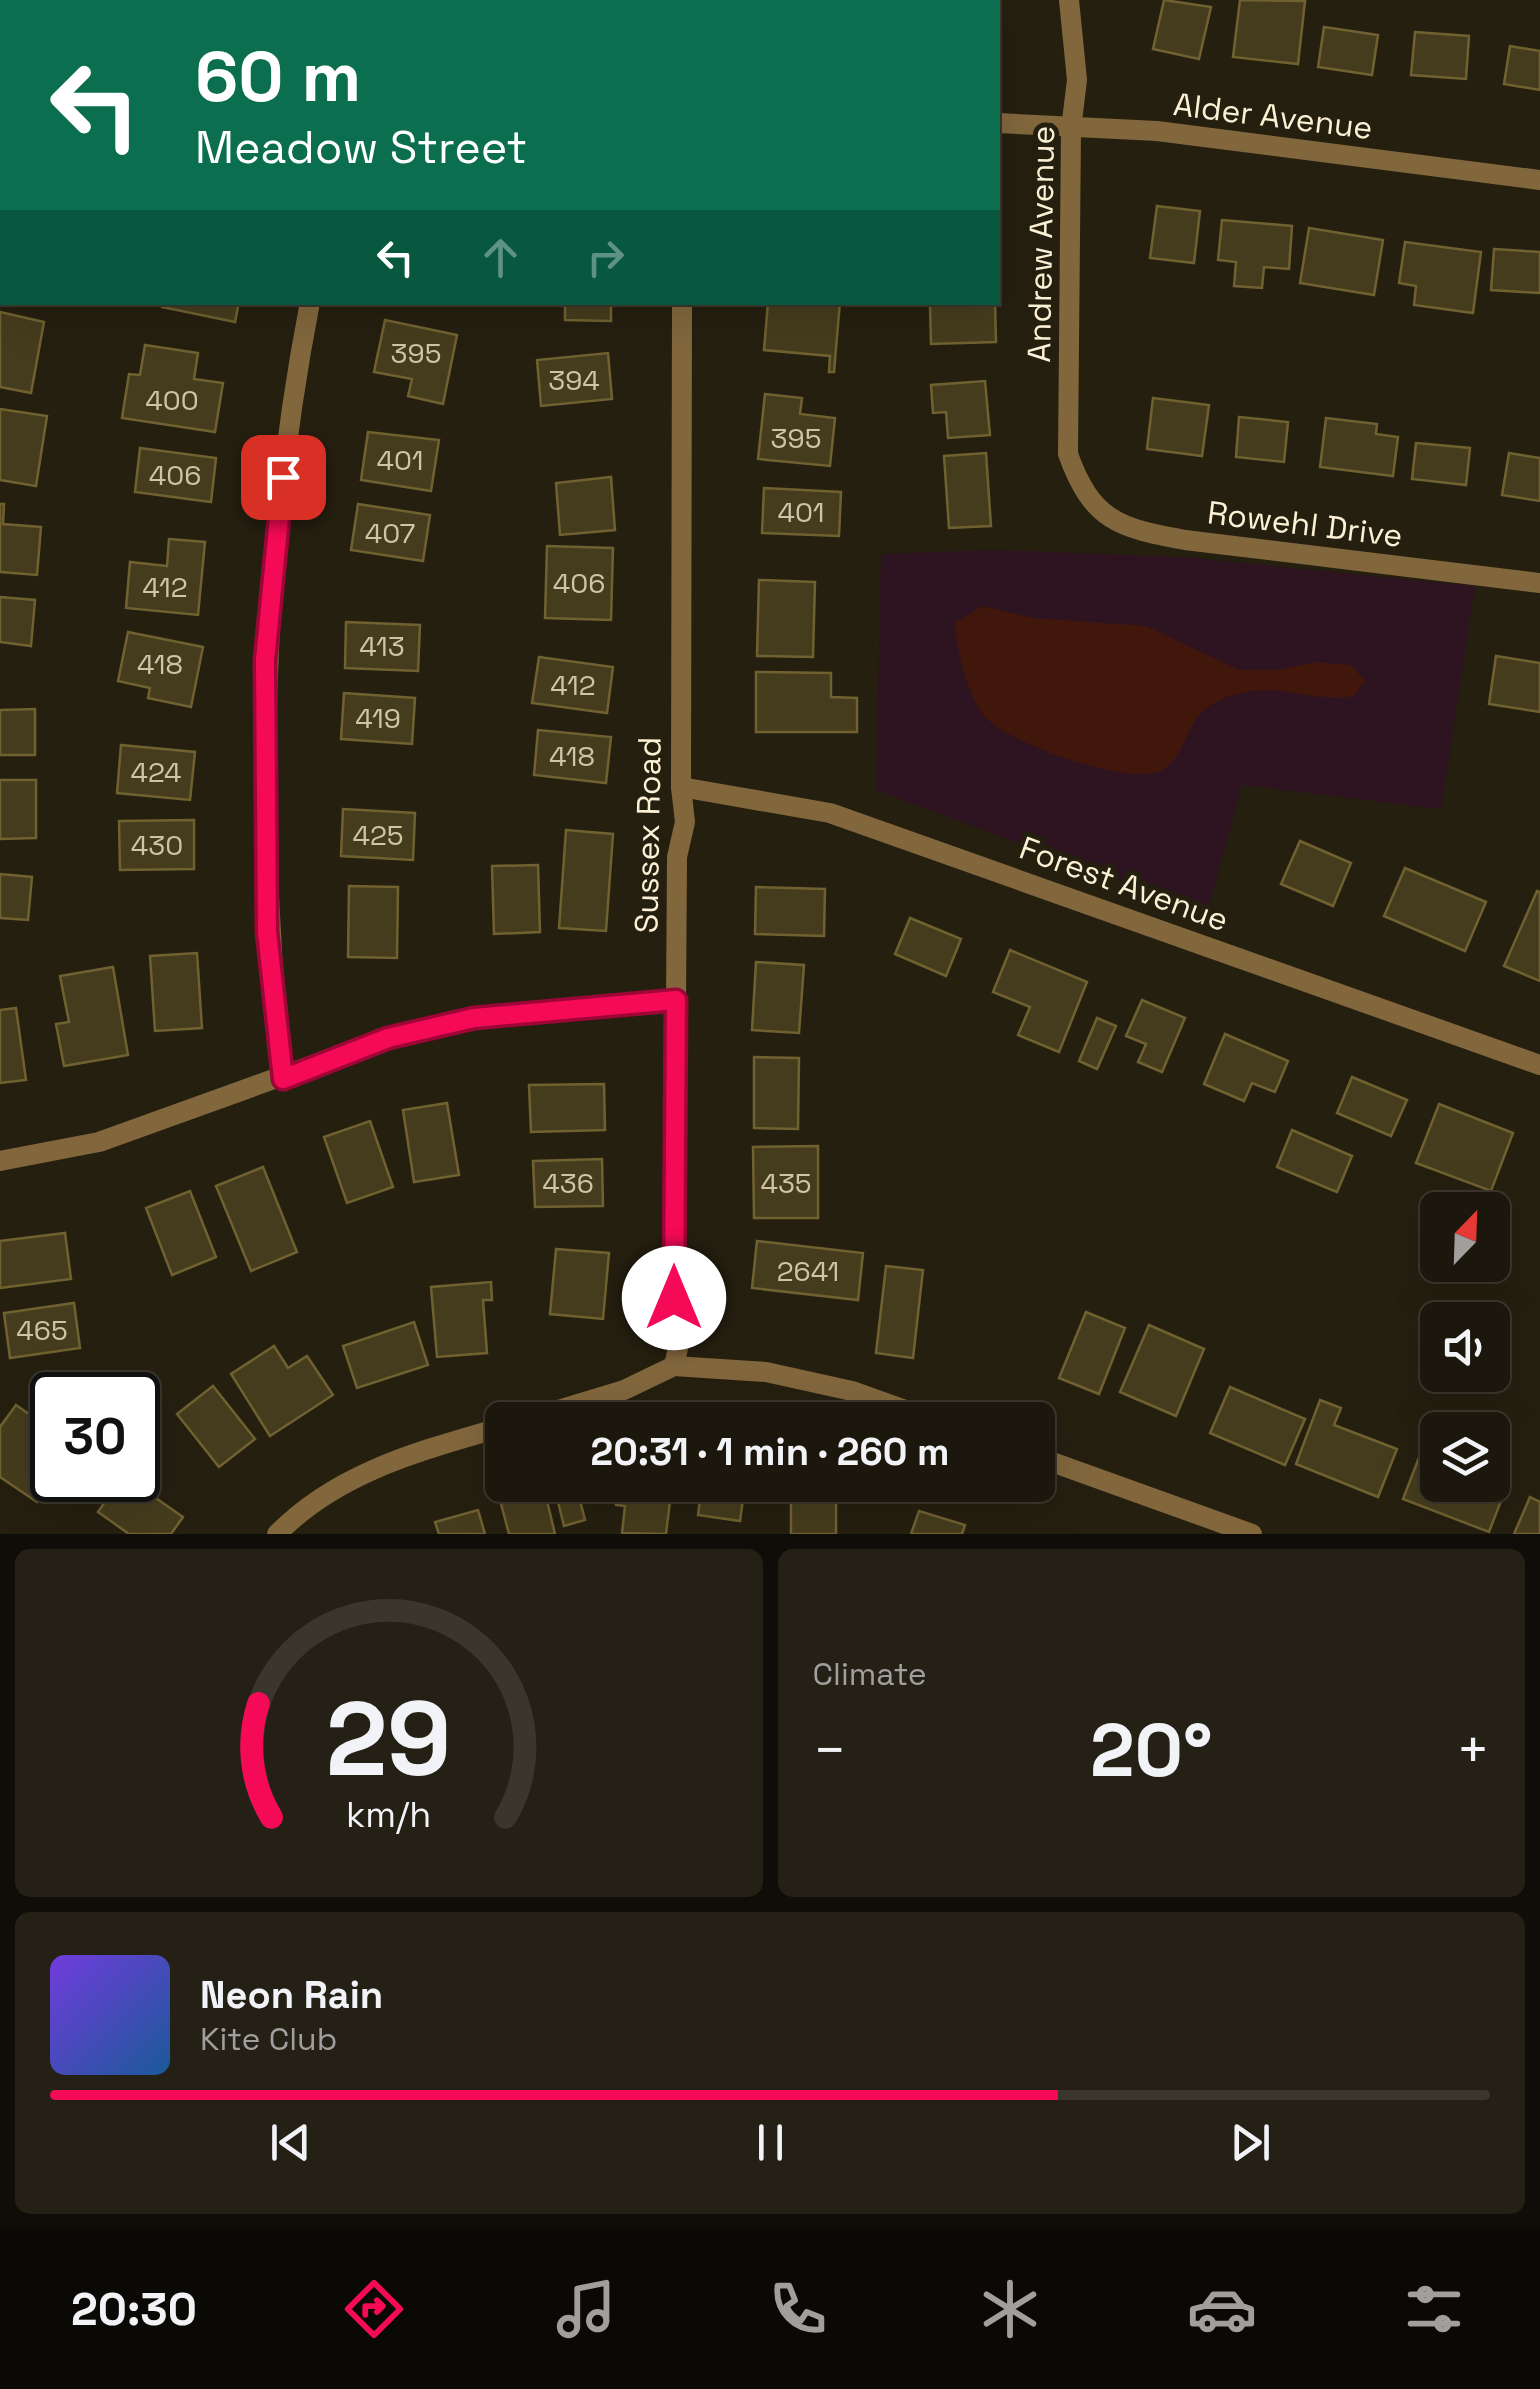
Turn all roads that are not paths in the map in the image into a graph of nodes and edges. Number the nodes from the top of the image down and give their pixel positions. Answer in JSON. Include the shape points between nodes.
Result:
{"nodes":[{"id":1,"x":1069,"y":0,"type":"edge"},
{"id":2,"x":1000,"y":123,"type":"edge"},
{"id":3,"x":1071,"y":129,"type":"junction"},
{"id":4,"x":1540,"y":180,"type":"edge"},
{"id":5,"x":309,"y":305,"type":"edge"},
{"id":6,"x":682,"y":305,"type":"edge"},
{"id":7,"x":1080,"y":488,"type":"joint"},
{"id":8,"x":1540,"y":583,"type":"edge"},
{"id":9,"x":681,"y":788,"type":"junction"},
{"id":10,"x":676,"y":1000,"type":"junction"},
{"id":11,"x":1540,"y":1065,"type":"edge"},
{"id":12,"x":283,"y":1079,"type":"junction"},
{"id":13,"x":0,"y":1161,"type":"edge"},
{"id":14,"x":674,"y":1366,"type":"junction"},
{"id":15,"x":584,"y":1402,"type":"edge"},
{"id":16,"x":882,"y":1402,"type":"edge"},
{"id":17,"x":485,"y":1431,"type":"edge"},
{"id":18,"x":1055,"y":1464,"type":"edge"},
{"id":19,"x":278,"y":1534,"type":"edge"},
{"id":20,"x":1252,"y":1534,"type":"edge"}],
"edges":[{"from":1,"to":3,"type":"street","name":"Andrew Avenue","via":[[1077,80]]},
{"from":2,"to":3,"type":"street","name":"Alder Avenue"},
{"from":3,"to":4,"type":"street","name":"Alder Avenue","via":[[1156,131]]},
{"from":3,"to":7,"type":"street","name":"Andrew Avenue","via":[[1068,454]]},
{"from":5,"to":12,"type":"street","via":[[290,404],[265,660],[267,932]]},
{"from":6,"to":9,"type":"street","name":"Sussex Road"},
{"from":7,"to":8,"type":"street","name":"Rowehl Drive","via":[[1097,510],[1141,532]]},
{"from":9,"to":10,"type":"street","name":"Sussex Road"},
{"from":9,"to":11,"type":"street","name":"Forest Avenue","via":[[830,813]]},
{"from":10,"to":12,"type":"street","via":[[474,1018],[388,1038]]},
{"from":10,"to":14,"type":"street","name":"Sussex Road","via":[[674,1298],[682,1330]]},
{"from":12,"to":13,"type":"street","via":[[99,1142]]},
{"from":14,"to":15,"type":"street"},
{"from":14,"to":16,"type":"street","via":[[766,1372]]},
{"from":17,"to":19,"type":"street","via":[[353,1477]]},
{"from":18,"to":20,"type":"street"}]}
